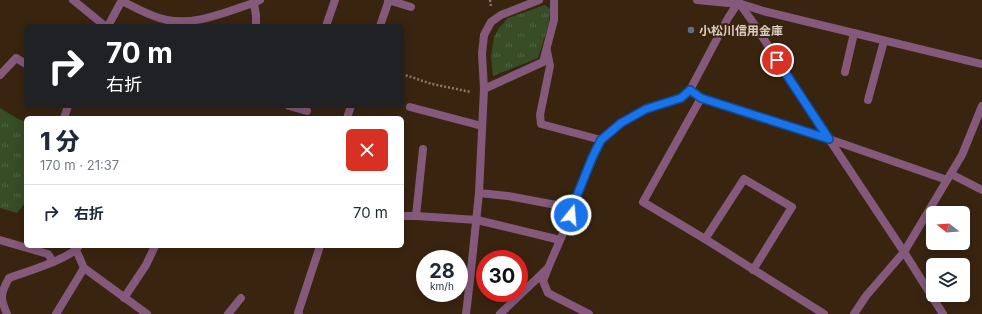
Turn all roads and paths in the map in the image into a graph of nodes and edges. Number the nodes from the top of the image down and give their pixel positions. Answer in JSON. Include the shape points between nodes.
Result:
{"nodes":[{"id":1,"x":73,"y":0,"type":"edge"},
{"id":2,"x":122,"y":0,"type":"edge"},
{"id":3,"x":335,"y":0,"type":"edge"},
{"id":4,"x":389,"y":0,"type":"edge"},
{"id":5,"x":539,"y":0,"type":"edge"},
{"id":6,"x":554,"y":0,"type":"edge"},
{"id":7,"x":697,"y":0,"type":"edge"},
{"id":8,"x":257,"y":1,"type":"edge"},
{"id":9,"x":738,"y":1,"type":"edge"},
{"id":10,"x":412,"y":7,"type":"dead end"},
{"id":11,"x":103,"y":24,"type":"edge"},
{"id":12,"x":107,"y":24,"type":"edge"},
{"id":13,"x":256,"y":24,"type":"edge"},
{"id":14,"x":327,"y":24,"type":"edge"},
{"id":15,"x":381,"y":24,"type":"edge"},
{"id":16,"x":854,"y":33,"type":"junction"},
{"id":17,"x":884,"y":41,"type":"junction"},
{"id":18,"x":546,"y":51,"type":"junction"},
{"id":19,"x":24,"y":63,"type":"edge"},
{"id":20,"x":982,"y":64,"type":"edge"},
{"id":21,"x":845,"y":72,"type":"dead end"},
{"id":22,"x":0,"y":75,"type":"edge"},
{"id":23,"x":404,"y":75,"type":"edge"},
{"id":24,"x":690,"y":90,"type":"junction"},
{"id":25,"x":484,"y":92,"type":"junction"},
{"id":26,"x":701,"y":98,"type":"junction"},
{"id":27,"x":868,"y":100,"type":"dead end"},
{"id":28,"x":982,"y":106,"type":"edge"},
{"id":29,"x":410,"y":107,"type":"dead end"},
{"id":30,"x":295,"y":108,"type":"edge"},
{"id":31,"x":307,"y":112,"type":"edge"},
{"id":32,"x":979,"y":118,"type":"edge"},
{"id":33,"x":482,"y":126,"type":"junction"},
{"id":34,"x":829,"y":139,"type":"junction"},
{"id":35,"x":601,"y":140,"type":"junction"},
{"id":36,"x":423,"y":149,"type":"dead end"},
{"id":37,"x":949,"y":177,"type":"junction"},
{"id":38,"x":982,"y":190,"type":"edge"},
{"id":39,"x":479,"y":193,"type":"junction"},
{"id":40,"x":572,"y":208,"type":"junction"},
{"id":41,"x":404,"y":216,"type":"edge"},
{"id":42,"x":416,"y":216,"type":"junction"},
{"id":43,"x":477,"y":220,"type":"junction"},
{"id":44,"x":705,"y":239,"type":"junction"},
{"id":45,"x":0,"y":240,"type":"edge"},
{"id":46,"x":560,"y":240,"type":"junction"},
{"id":47,"x":24,"y":247,"type":"edge"},
{"id":48,"x":27,"y":248,"type":"edge"},
{"id":49,"x":78,"y":248,"type":"edge"},
{"id":50,"x":154,"y":248,"type":"edge"},
{"id":51,"x":319,"y":248,"type":"edge"},
{"id":52,"x":904,"y":252,"type":"junction"},
{"id":53,"x":53,"y":262,"type":"junction"},
{"id":54,"x":84,"y":268,"type":"junction"},
{"id":55,"x":548,"y":268,"type":"junction"},
{"id":56,"x":753,"y":270,"type":"junction"},
{"id":57,"x":124,"y":298,"type":"junction"},
{"id":58,"x":240,"y":298,"type":"dead end"},
{"id":59,"x":7,"y":314,"type":"edge"},
{"id":60,"x":56,"y":314,"type":"edge"},
{"id":61,"x":146,"y":314,"type":"edge"},
{"id":62,"x":228,"y":314,"type":"edge"},
{"id":63,"x":299,"y":314,"type":"edge"},
{"id":64,"x":466,"y":314,"type":"edge"},
{"id":65,"x":500,"y":314,"type":"edge"},
{"id":66,"x":589,"y":314,"type":"edge"},
{"id":67,"x":824,"y":314,"type":"edge"},
{"id":68,"x":854,"y":314,"type":"edge"},
{"id":69,"x":943,"y":314,"type":"edge"}],
"edges":[{"from":1,"to":11,"type":"street"},
{"from":2,"to":8,"type":"street","via":[[146,13],[167,20],[187,21],[209,17]]},
{"from":2,"to":12,"type":"street"},
{"from":3,"to":14,"type":"street"},
{"from":4,"to":10,"type":"street"},
{"from":4,"to":15,"type":"street"},
{"from":5,"to":25,"type":"street","via":[[501,15],[491,22],[483,41]]},
{"from":6,"to":18,"type":"street","via":[[554,20]]},
{"from":7,"to":9,"type":"street","via":[[728,3]]},
{"from":8,"to":13,"type":"street"},
{"from":9,"to":16,"type":"street","via":[[763,11]]},
{"from":9,"to":24,"type":"street"},
{"from":9,"to":34,"type":"street"},
{"from":16,"to":17,"type":"street"},
{"from":16,"to":21,"type":"street"},
{"from":17,"to":20,"type":"street"},
{"from":17,"to":27,"type":"street"},
{"from":18,"to":25,"type":"street","via":[[543,62]]},
{"from":18,"to":35,"type":"street","via":[[550,66],[540,115],[541,124]]},
{"from":19,"to":22,"type":"street","via":[[16,58]]},
{"from":23,"to":25,"type":"path","via":[[432,84]]},
{"from":24,"to":26,"type":"street"},
{"from":24,"to":35,"type":"street","via":[[681,98],[646,109],[621,123]]},
{"from":25,"to":33,"type":"street"},
{"from":26,"to":34,"type":"street"},
{"from":26,"to":44,"type":"street","via":[[643,202]]},
{"from":28,"to":32,"type":"street"},
{"from":29,"to":33,"type":"street"},
{"from":30,"to":31,"type":"street"},
{"from":32,"to":37,"type":"street"},
{"from":33,"to":39,"type":"street"},
{"from":34,"to":37,"type":"street"},
{"from":34,"to":52,"type":"street"},
{"from":35,"to":40,"type":"street"},
{"from":36,"to":42,"type":"street"},
{"from":37,"to":38,"type":"street"},
{"from":37,"to":52,"type":"street"},
{"from":39,"to":40,"type":"street"},
{"from":39,"to":43,"type":"street"},
{"from":40,"to":46,"type":"street"},
{"from":41,"to":42,"type":"street"},
{"from":42,"to":43,"type":"street"},
{"from":43,"to":46,"type":"street"},
{"from":43,"to":64,"type":"street"},
{"from":44,"to":56,"type":"street"},
{"from":44,"to":56,"type":"street","via":[[744,179],[792,207]]},
{"from":45,"to":47,"type":"street"},
{"from":46,"to":55,"type":"street"},
{"from":48,"to":53,"type":"street","via":[[48,254]]},
{"from":49,"to":53,"type":"street"},
{"from":49,"to":54,"type":"street"},
{"from":50,"to":57,"type":"street"},
{"from":51,"to":63,"type":"street"},
{"from":52,"to":68,"type":"street"},
{"from":52,"to":69,"type":"street"},
{"from":53,"to":59,"type":"street","via":[[9,278],[1,294]]},
{"from":54,"to":57,"type":"street"},
{"from":54,"to":60,"type":"street"},
{"from":55,"to":65,"type":"street"},
{"from":55,"to":66,"type":"street","via":[[544,281],[548,293]]},
{"from":56,"to":67,"type":"street"},
{"from":57,"to":61,"type":"street"},
{"from":58,"to":62,"type":"street"}]}
